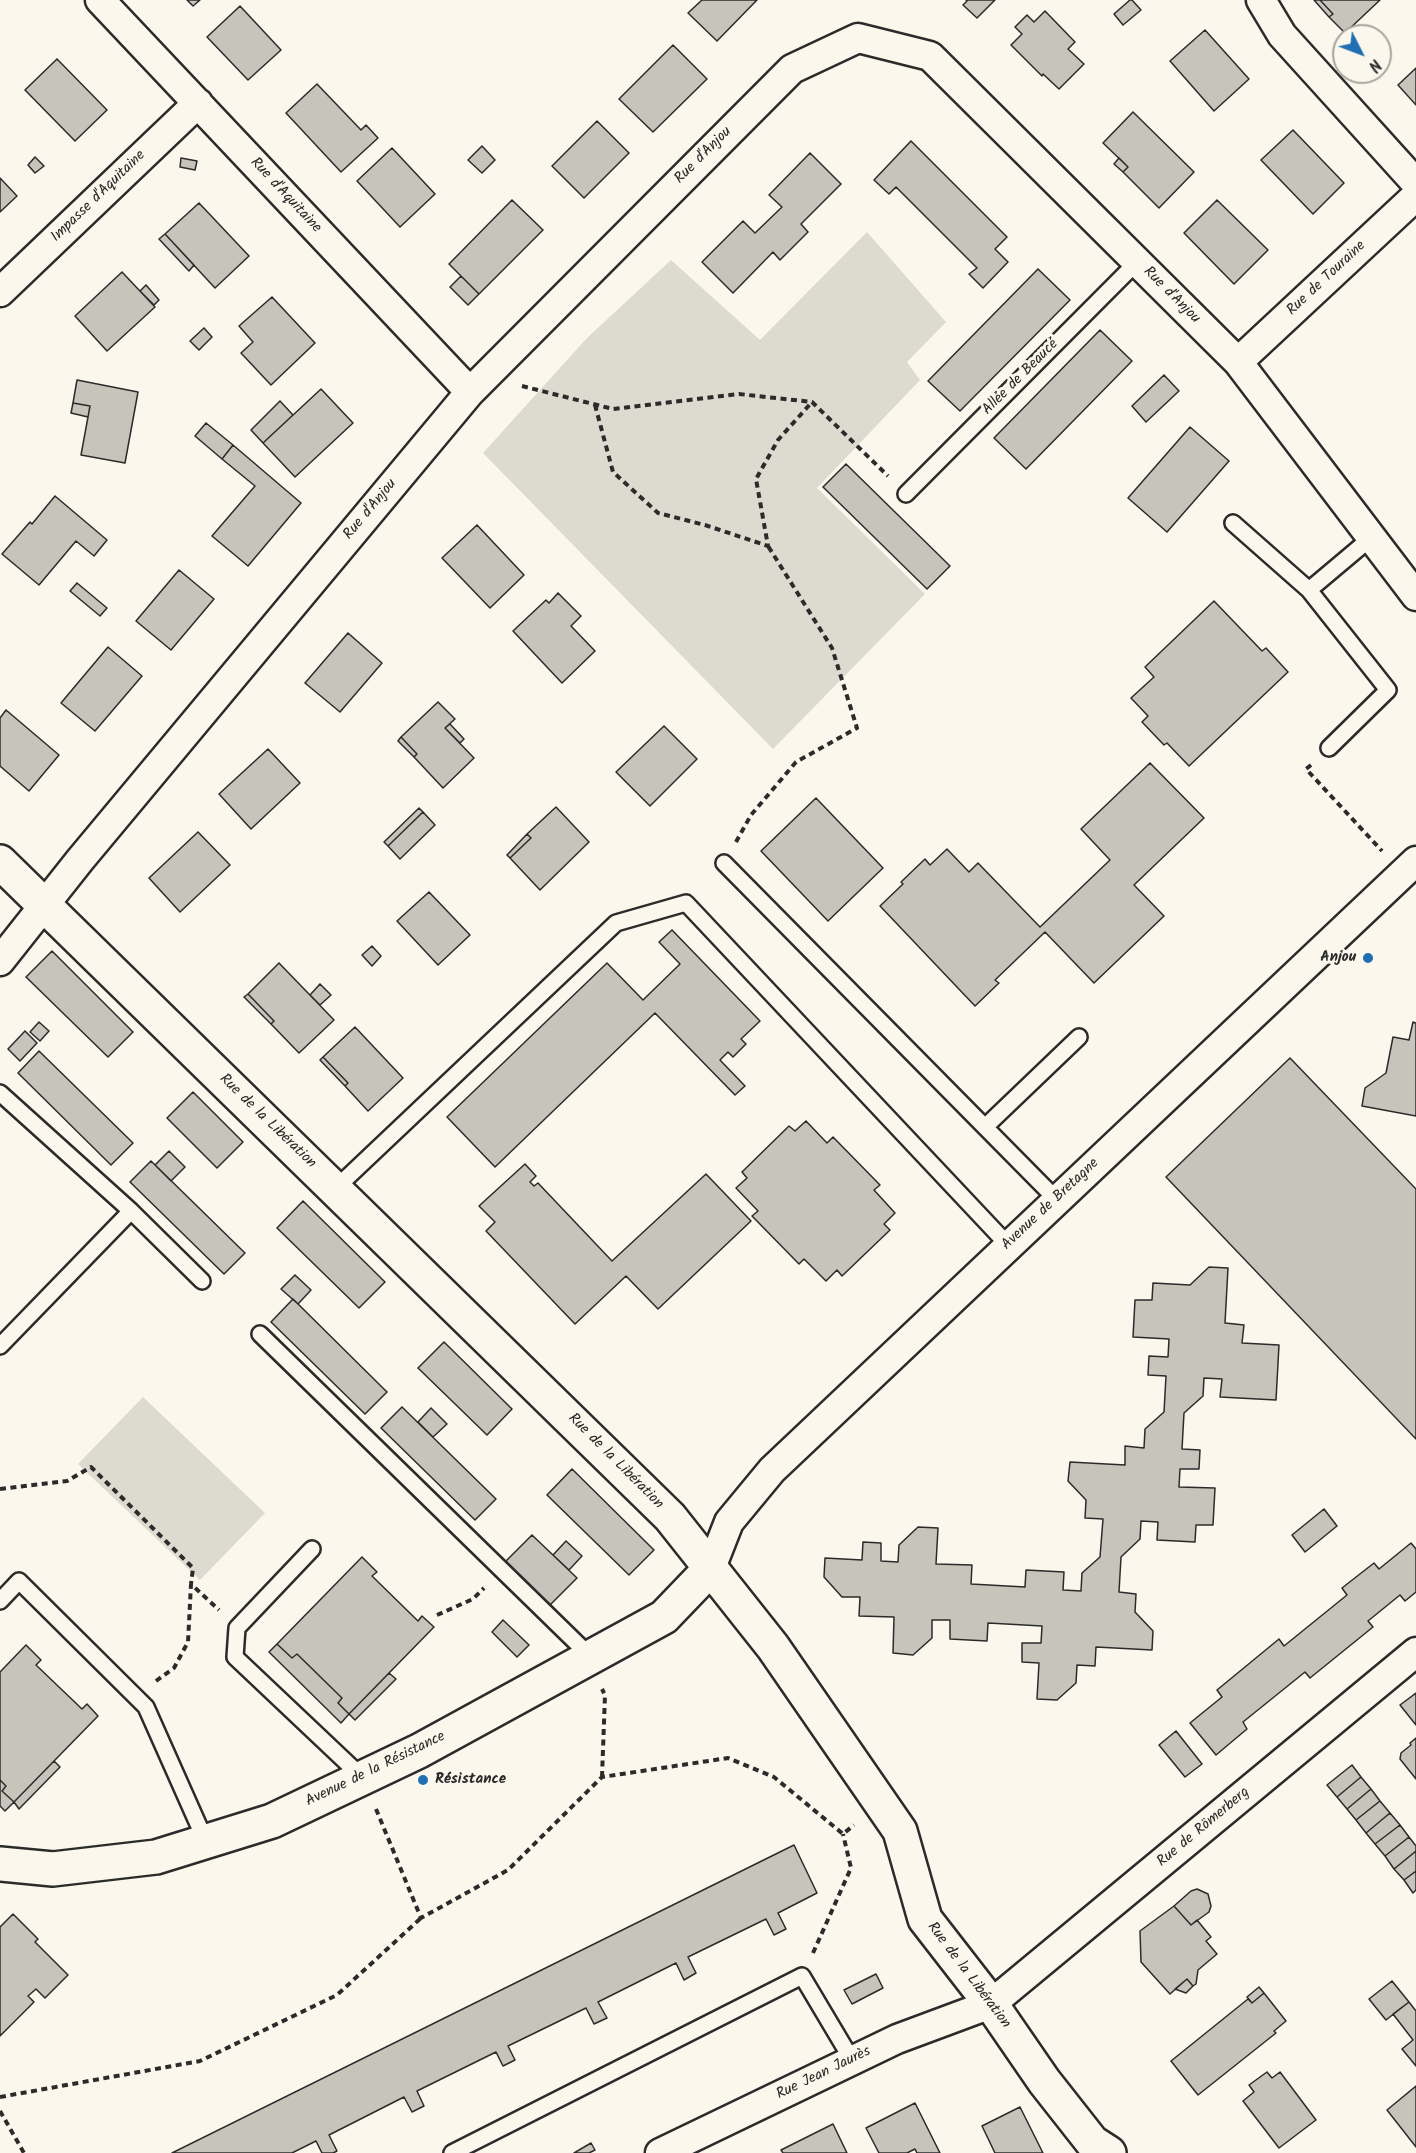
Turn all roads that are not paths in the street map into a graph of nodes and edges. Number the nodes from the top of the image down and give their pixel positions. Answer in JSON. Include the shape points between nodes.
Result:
{"nodes":[{"id":1,"x":100,"y":0,"type":"edge"},
{"id":2,"x":1262,"y":0,"type":"edge"},
{"id":3,"x":198,"y":103,"type":"junction"},
{"id":4,"x":1416,"y":183,"type":"edge"},
{"id":5,"x":1416,"y":196,"type":"edge"},
{"id":6,"x":1137,"y":262,"type":"junction"},
{"id":7,"x":0,"y":292,"type":"edge"},
{"id":8,"x":1238,"y":362,"type":"junction"},
{"id":9,"x":470,"y":392,"type":"junction"},
{"id":10,"x":906,"y":494,"type":"road end"},
{"id":11,"x":1233,"y":523,"type":"dead end"},
{"id":12,"x":1372,"y":537,"type":"junction"},
{"id":13,"x":1308,"y":590,"type":"junction"},
{"id":14,"x":1416,"y":596,"type":"edge"},
{"id":15,"x":1329,"y":748,"type":"road end"},
{"id":16,"x":0,"y":862,"type":"edge"},
{"id":17,"x":724,"y":863,"type":"road end"},
{"id":18,"x":1409,"y":867,"type":"edge"},
{"id":19,"x":43,"y":905,"type":"junction"},
{"id":20,"x":0,"y":961,"type":"edge"},
{"id":21,"x":1079,"y":1037,"type":"dead end"},
{"id":22,"x":0,"y":1093,"type":"edge"},
{"id":23,"x":985,"y":1127,"type":"junction"},
{"id":24,"x":335,"y":1189,"type":"junction"},
{"id":25,"x":1057,"y":1200,"type":"junction"},
{"id":26,"x":131,"y":1211,"type":"junction"},
{"id":27,"x":1008,"y":1245,"type":"junction"},
{"id":28,"x":202,"y":1281,"type":"dead end"},
{"id":29,"x":260,"y":1334,"type":"dead end"},
{"id":30,"x":0,"y":1346,"type":"edge"},
{"id":31,"x":312,"y":1549,"type":"dead end"},
{"id":32,"x":711,"y":1568,"type":"junction"},
{"id":33,"x":0,"y":1601,"type":"edge"},
{"id":34,"x":1416,"y":1652,"type":"edge"},
{"id":35,"x":591,"y":1657,"type":"junction"},
{"id":36,"x":363,"y":1778,"type":"junction"},
{"id":37,"x":206,"y":1842,"type":"junction"},
{"id":38,"x":0,"y":1864,"type":"edge"},
{"id":39,"x":991,"y":2004,"type":"junction"},
{"id":40,"x":852,"y":2060,"type":"junction"},
{"id":41,"x":452,"y":2153,"type":"edge"},
{"id":42,"x":660,"y":2153,"type":"edge"},
{"id":43,"x":1109,"y":2153,"type":"edge"}],
"edges":[{"from":1,"to":3,"type":"street","name":"Rue d'Aquitaine"},
{"from":2,"to":4,"type":"street","via":[[1282,35]]},
{"from":3,"to":7,"type":"street","name":"Impasse d'Aquitaine"},
{"from":3,"to":9,"type":"street","name":"Rue d'Aquitaine"},
{"from":5,"to":8,"type":"street","name":"Rue de Touraine"},
{"from":6,"to":8,"type":"street","name":"Rue d'Anjou"},
{"from":6,"to":9,"type":"street","name":"Rue d'Anjou","via":[[930,56],[858,38],[792,69]]},
{"from":6,"to":10,"type":"lane","name":"Allée de Beaucé"},
{"from":8,"to":12,"type":"street","name":"Rue d'Anjou"},
{"from":9,"to":19,"type":"street","name":"Rue d'Anjou"},
{"from":11,"to":13,"type":"lane"},
{"from":12,"to":13,"type":"lane"},
{"from":12,"to":14,"type":"street","name":"Rue d'Anjou"},
{"from":13,"to":15,"type":"lane","via":[[1388,690]]},
{"from":16,"to":19,"type":"street","name":"Rue de la Libération"},
{"from":17,"to":23,"type":"lane"},
{"from":18,"to":25,"type":"street","name":"Avenue de Bretagne"},
{"from":19,"to":20,"type":"street","name":"Rue d'Anjou"},
{"from":19,"to":24,"type":"street","name":"Rue de la Libération"},
{"from":21,"to":23,"type":"lane"},
{"from":22,"to":26,"type":"lane"},
{"from":23,"to":25,"type":"lane"},
{"from":24,"to":27,"type":"lane","via":[[616,923],[686,903]]},
{"from":24,"to":32,"type":"street","name":"Rue de la Libération","via":[[639,1484]]},
{"from":25,"to":27,"type":"street","name":"Avenue de Bretagne"},
{"from":26,"to":28,"type":"lane"},
{"from":26,"to":30,"type":"lane"},
{"from":27,"to":32,"type":"street","name":"Avenue de Bretagne","via":[[772,1470],[729,1522]]},
{"from":29,"to":35,"type":"lane"},
{"from":31,"to":36,"type":"lane","via":[[237,1628],[235,1656]]},
{"from":32,"to":35,"type":"street","name":"Avenue de la Résistance","via":[[664,1617]]},
{"from":32,"to":39,"type":"street","name":"Rue de la Libération","via":[[773,1647],[900,1831],[925,1919]]},
{"from":33,"to":37,"type":"lane","via":[[19,1581],[146,1707]]},
{"from":34,"to":39,"type":"street","name":"Rue de Römerberg"},
{"from":35,"to":36,"type":"street","name":"Avenue de la Résistance"},
{"from":36,"to":37,"type":"street","name":"Avenue de la Résistance","via":[[272,1821]]},
{"from":37,"to":38,"type":"street","name":"Avenue de la Résistance","via":[[156,1857],[53,1869]]},
{"from":39,"to":40,"type":"street","name":"Rue Jean Jaurès"},
{"from":39,"to":43,"type":"street","name":"Rue de la Libération","via":[[1092,2142]]},
{"from":40,"to":41,"type":"lane","via":[[802,1976]]},
{"from":40,"to":42,"type":"street","name":"Rue Jean Jaurès"}]}
